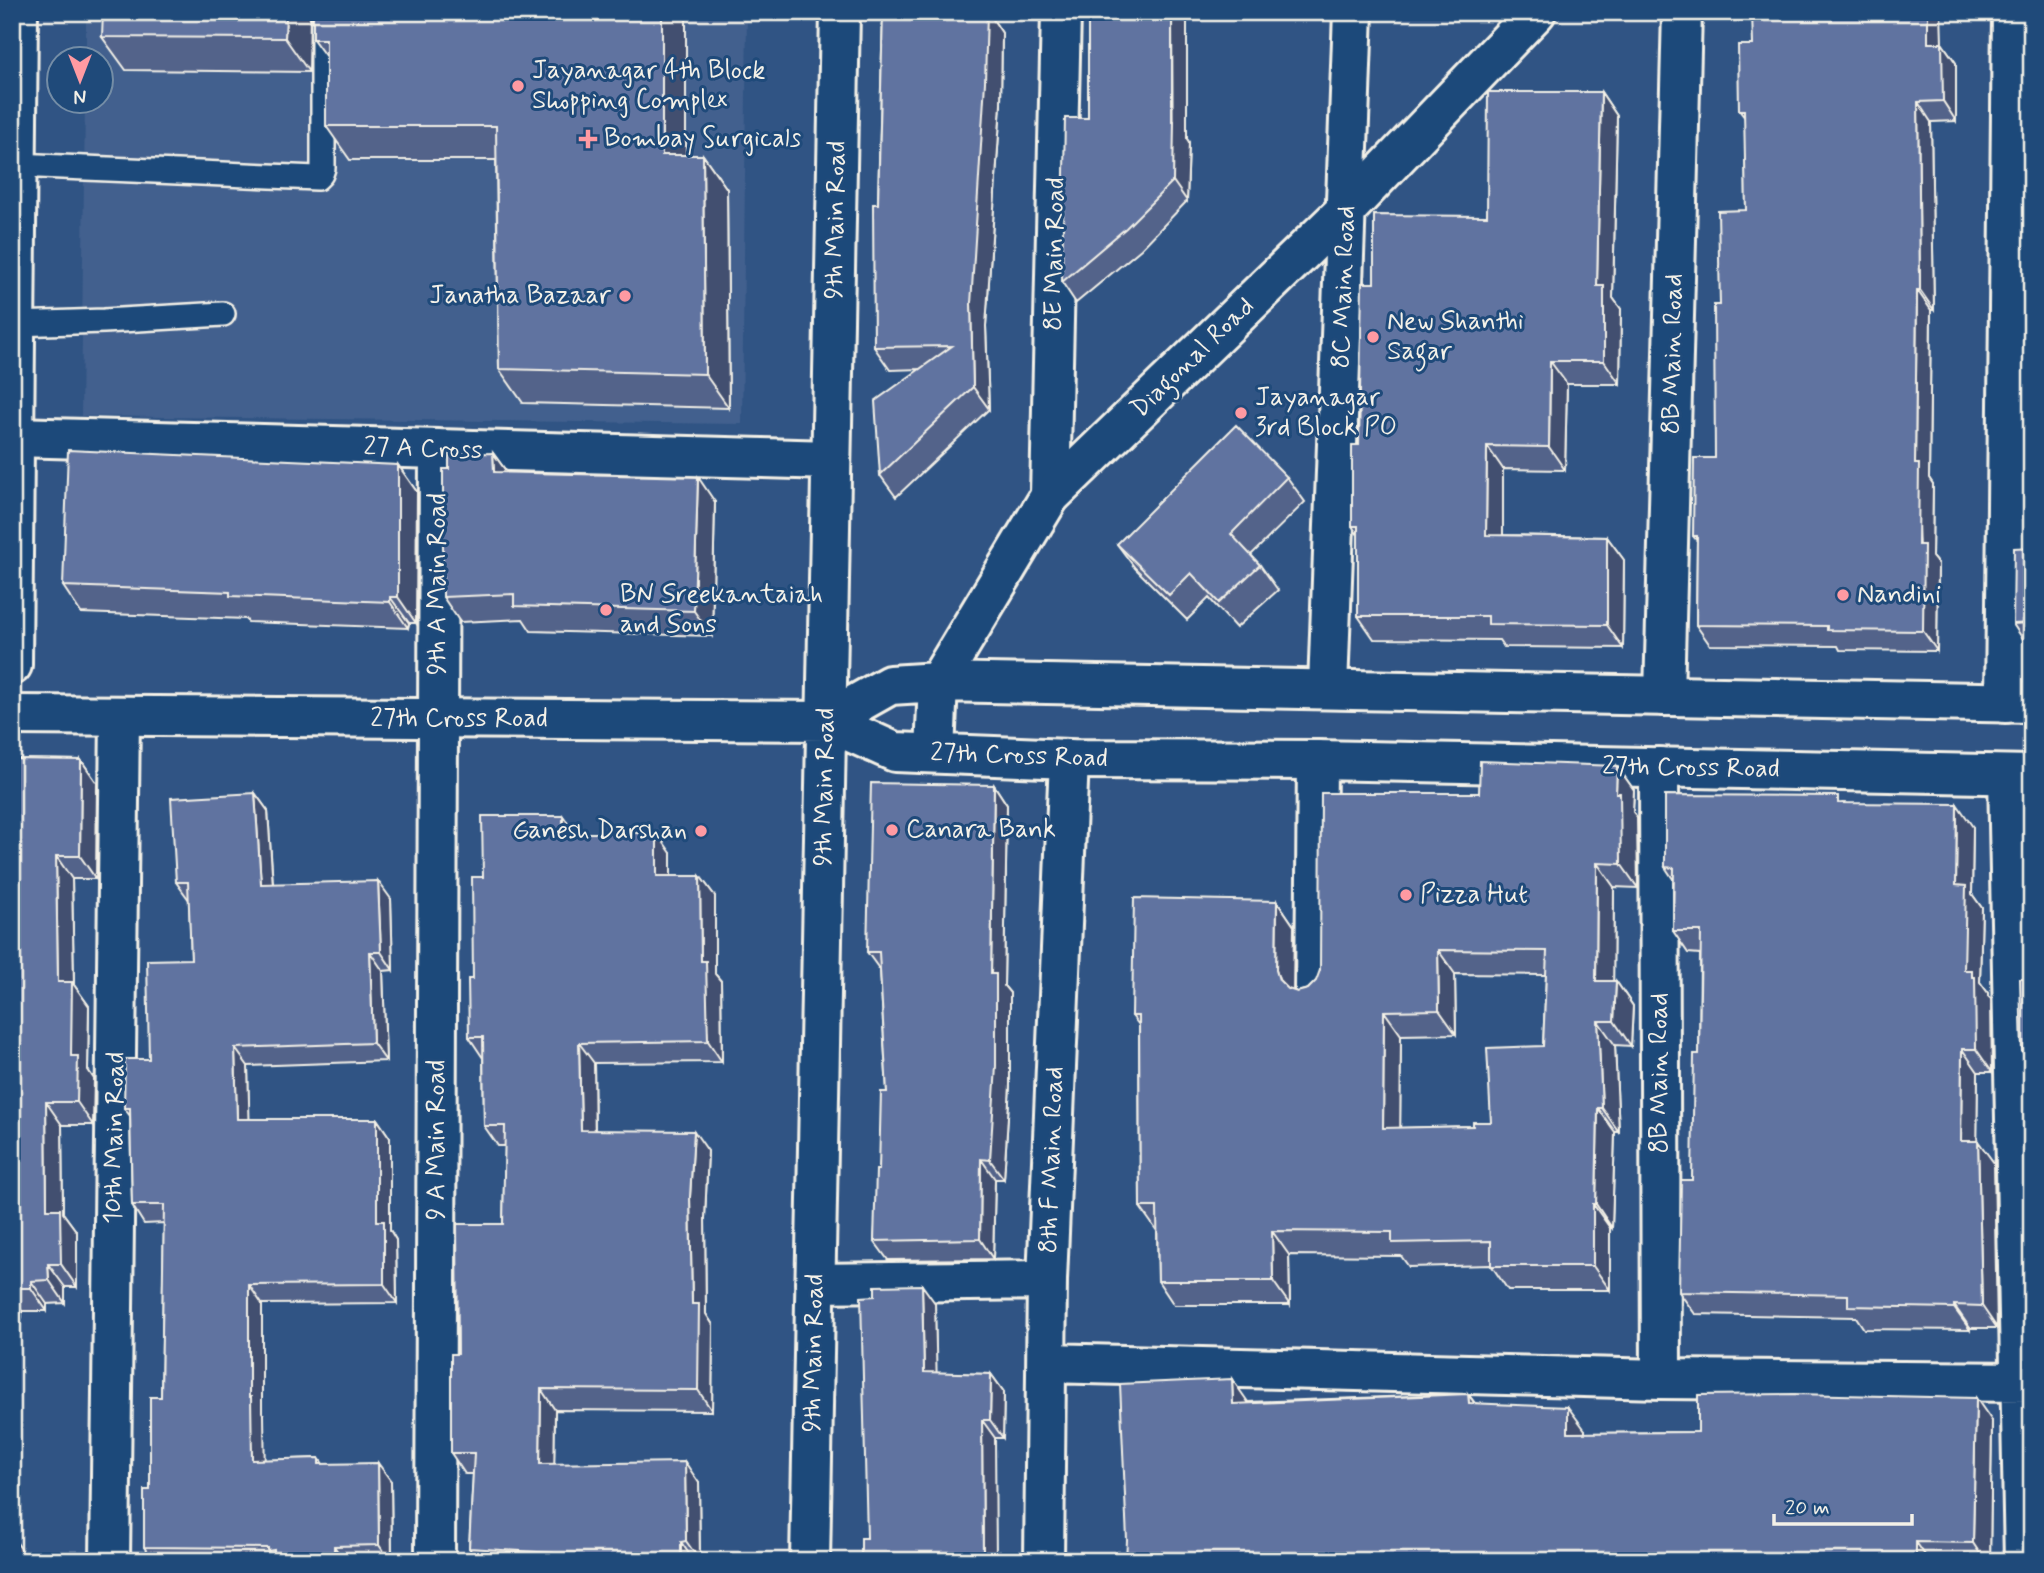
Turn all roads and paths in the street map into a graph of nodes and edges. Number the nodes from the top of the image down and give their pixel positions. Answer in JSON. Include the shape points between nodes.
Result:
{"nodes":[{"id":1,"x":840,"y":12,"type":"edge"},
{"id":2,"x":1061,"y":12,"type":"edge"},
{"id":3,"x":1353,"y":12,"type":"edge"},
{"id":4,"x":1536,"y":12,"type":"edge"},
{"id":5,"x":1682,"y":12,"type":"edge"},
{"id":6,"x":2012,"y":12,"type":"edge"},
{"id":7,"x":323,"y":14,"type":"edge"},
{"id":8,"x":16,"y":26,"type":"edge"},
{"id":9,"x":16,"y":165,"type":"junction"},
{"id":10,"x":1347,"y":208,"type":"junction"},
{"id":11,"x":223,"y":314,"type":"dead end"},
{"id":12,"x":14,"y":324,"type":"edge"},
{"id":13,"x":14,"y":437,"type":"junction"},
{"id":14,"x":439,"y":449,"type":"junction"},
{"id":15,"x":831,"y":460,"type":"junction"},
{"id":16,"x":1050,"y":496,"type":"junction"},
{"id":17,"x":12,"y":665,"type":"edge"},
{"id":18,"x":938,"y":682,"type":"junction"},
{"id":19,"x":1328,"y":688,"type":"junction"},
{"id":20,"x":1664,"y":696,"type":"junction"},
{"id":21,"x":2019,"y":703,"type":"edge"},
{"id":22,"x":12,"y":715,"type":"edge"},
{"id":23,"x":120,"y":716,"type":"junction"},
{"id":24,"x":438,"y":719,"type":"junction"},
{"id":25,"x":826,"y":721,"type":"junction"},
{"id":26,"x":935,"y":753,"type":"junction"},
{"id":27,"x":1069,"y":759,"type":"junction"},
{"id":28,"x":1317,"y":760,"type":"junction"},
{"id":29,"x":1659,"y":767,"type":"junction"},
{"id":30,"x":2020,"y":775,"type":"edge"},
{"id":31,"x":1315,"y":994,"type":"edge"},
{"id":32,"x":1047,"y":1280,"type":"junction"},
{"id":33,"x":815,"y":1283,"type":"junction"},
{"id":34,"x":1046,"y":1363,"type":"junction"},
{"id":35,"x":1661,"y":1379,"type":"junction"},
{"id":36,"x":2026,"y":1382,"type":"edge"},
{"id":37,"x":2028,"y":1507,"type":"edge"},
{"id":38,"x":110,"y":1561,"type":"edge"},
{"id":39,"x":435,"y":1561,"type":"edge"},
{"id":40,"x":810,"y":1561,"type":"edge"},
{"id":41,"x":1044,"y":1561,"type":"edge"},
{"id":42,"x":2024,"y":1561,"type":"edge"}],
"edges":[{"from":1,"to":15,"type":"street","name":"9th Main Road"},
{"from":2,"to":16,"type":"street","name":"8E Main Road"},
{"from":3,"to":10,"type":"street","name":"8C Main Road"},
{"from":4,"to":10,"type":"street","name":"Diagonal Road"},
{"from":5,"to":20,"type":"street","name":"8B Main Road"},
{"from":6,"to":21,"type":"street"},
{"from":7,"to":9,"type":"lane","via":[[323,168],[317,178]]},
{"from":8,"to":9,"type":"street"},
{"from":9,"to":12,"type":"street"},
{"from":10,"to":16,"type":"street","name":"Diagonal Road"},
{"from":10,"to":19,"type":"street","name":"8C Main Road"},
{"from":11,"to":12,"type":"lane"},
{"from":12,"to":13,"type":"street"},
{"from":13,"to":14,"type":"street","name":"27 A Cross"},
{"from":13,"to":17,"type":"street"},
{"from":14,"to":15,"type":"street","name":"27 A Cross"},
{"from":14,"to":24,"type":"street","name":"9th A Main Road"},
{"from":15,"to":25,"type":"street","name":"9th Main Road"},
{"from":16,"to":18,"type":"street","name":"Diagonal Road"},
{"from":18,"to":19,"type":"street"},
{"from":18,"to":25,"type":"street","via":[[890,685]]},
{"from":18,"to":26,"type":"street","name":"Diagonal Road"},
{"from":19,"to":20,"type":"street"},
{"from":20,"to":21,"type":"street"},
{"from":22,"to":23,"type":"street","name":"27th Cross Road"},
{"from":23,"to":24,"type":"street","name":"27th Cross Road"},
{"from":23,"to":38,"type":"street","name":"10th Main Road"},
{"from":24,"to":25,"type":"street","name":"27th Cross Road"},
{"from":24,"to":39,"type":"street","name":"9 A Main Road"},
{"from":25,"to":26,"type":"street","name":"27th Cross Road","via":[[895,752]]},
{"from":25,"to":33,"type":"street","name":"9th Main Road"},
{"from":26,"to":27,"type":"street","name":"27th Cross Road"},
{"from":27,"to":28,"type":"street","name":"27th Cross Road"},
{"from":27,"to":32,"type":"street","name":"8th F Main Road"},
{"from":28,"to":29,"type":"street","name":"27th Cross Road"},
{"from":28,"to":31,"type":"street"},
{"from":29,"to":30,"type":"street","name":"27th Cross Road"},
{"from":29,"to":35,"type":"street","name":"8B Main Road"},
{"from":30,"to":36,"type":"street"},
{"from":32,"to":33,"type":"street"},
{"from":32,"to":34,"type":"street","name":"8th F Main Road"},
{"from":33,"to":40,"type":"street","name":"9th Main Road"},
{"from":34,"to":35,"type":"street"},
{"from":34,"to":41,"type":"street","name":"8th F Main Road"},
{"from":35,"to":36,"type":"street"},
{"from":36,"to":37,"type":"street"},
{"from":37,"to":42,"type":"street"}]}
